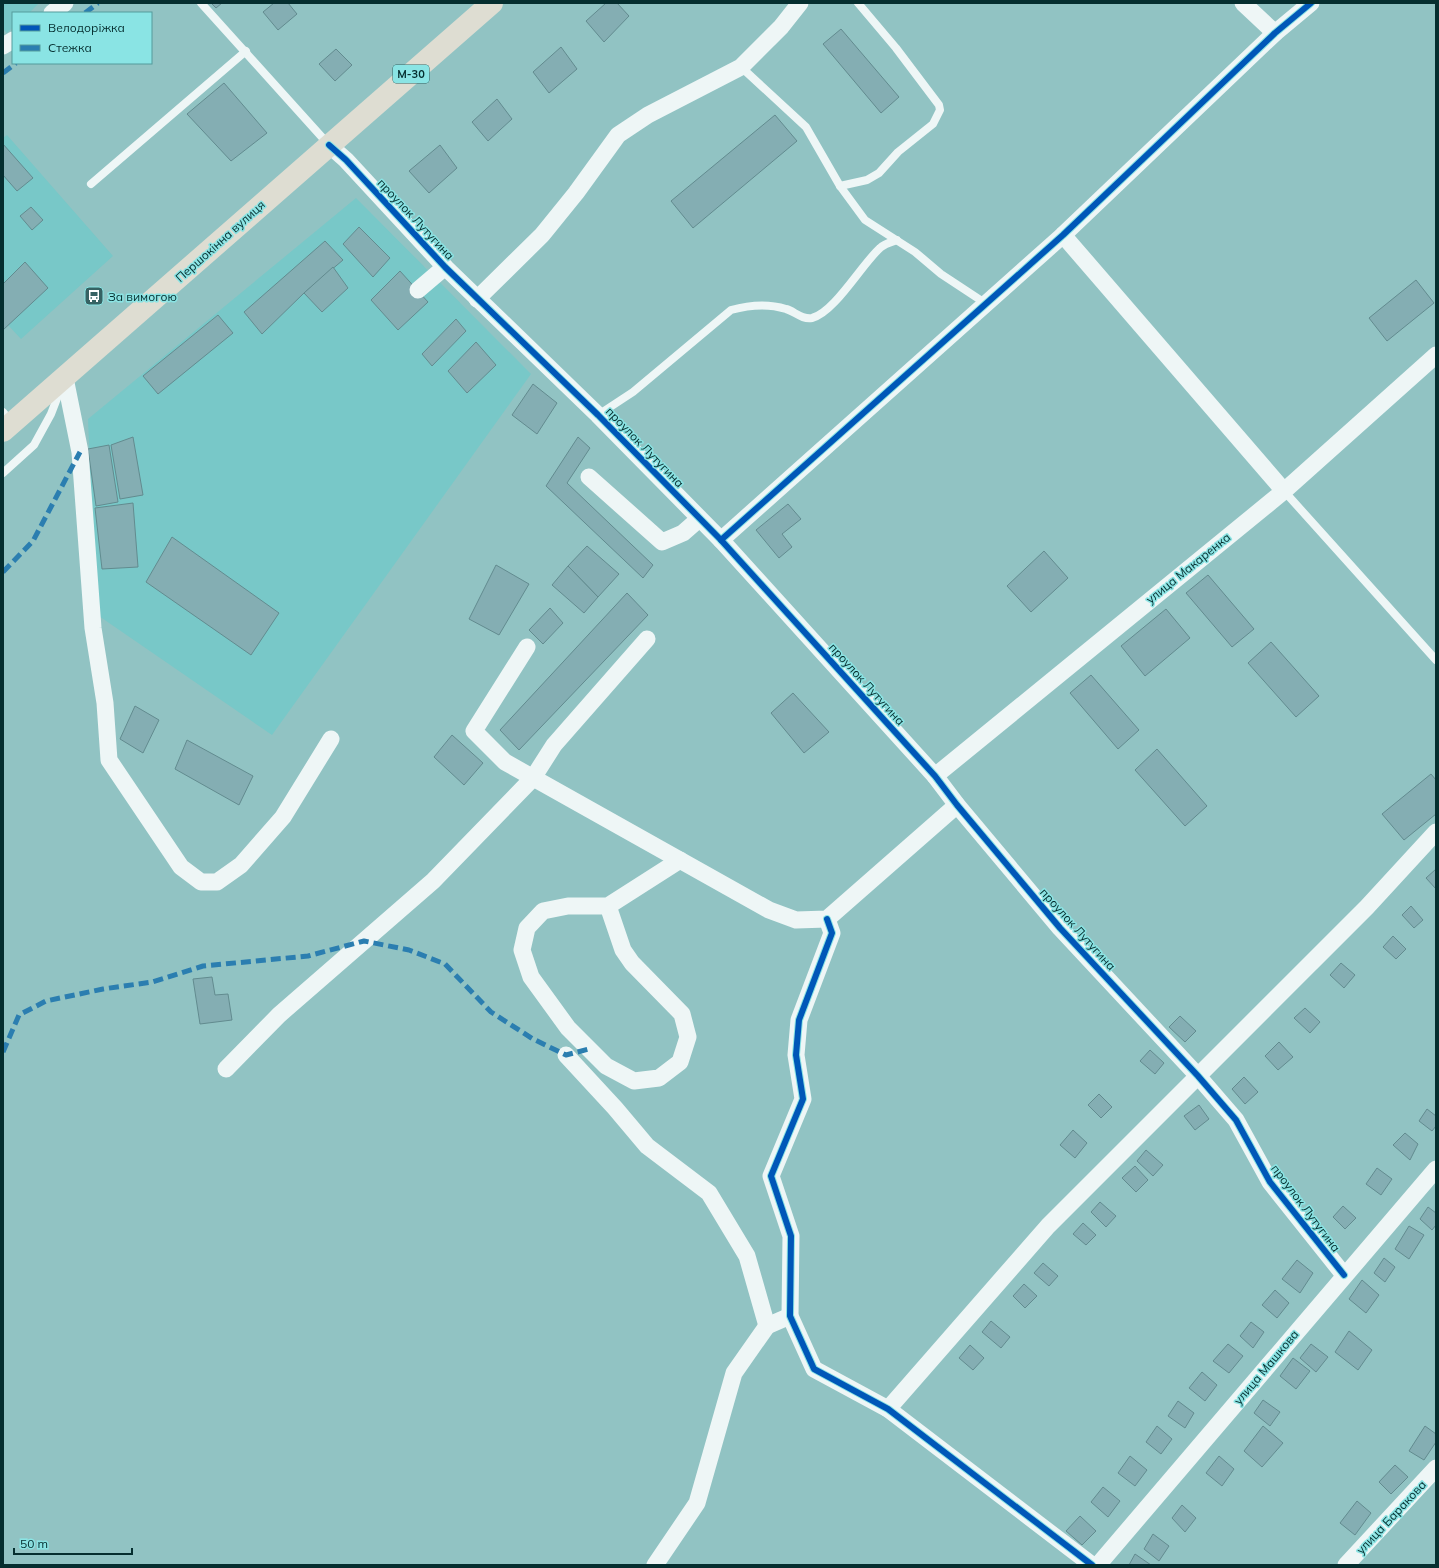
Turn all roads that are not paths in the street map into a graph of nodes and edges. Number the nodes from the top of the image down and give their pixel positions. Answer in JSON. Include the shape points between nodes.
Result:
{"nodes":[{"id":1,"x":65,"y":3,"type":"edge"},
{"id":2,"x":201,"y":3,"type":"edge"},
{"id":3,"x":492,"y":3,"type":"edge"},
{"id":4,"x":800,"y":3,"type":"edge"},
{"id":5,"x":858,"y":3,"type":"edge"},
{"id":6,"x":1244,"y":3,"type":"edge"},
{"id":7,"x":1311,"y":3,"type":"edge"},
{"id":8,"x":53,"y":12,"type":"edge"},
{"id":9,"x":1275,"y":33,"type":"junction"},
{"id":10,"x":12,"y":41,"type":"edge"},
{"id":11,"x":3,"y":46,"type":"edge"},
{"id":12,"x":246,"y":51,"type":"junction"},
{"id":13,"x":741,"y":67,"type":"junction"},
{"id":14,"x":329,"y":145,"type":"junction"},
{"id":15,"x":91,"y":184,"type":"dead end"},
{"id":16,"x":840,"y":186,"type":"junction"},
{"id":17,"x":1063,"y":235,"type":"junction"},
{"id":18,"x":896,"y":240,"type":"junction"},
{"id":19,"x":445,"y":268,"type":"junction"},
{"id":20,"x":418,"y":290,"type":"dead end"},
{"id":21,"x":477,"y":298,"type":"junction"},
{"id":22,"x":985,"y":303,"type":"junction"},
{"id":23,"x":1436,"y":355,"type":"edge"},
{"id":24,"x":65,"y":378,"type":"junction"},
{"id":25,"x":598,"y":415,"type":"junction"},
{"id":26,"x":6,"y":422,"type":"edge"},
{"id":27,"x":3,"y":473,"type":"edge"},
{"id":28,"x":589,"y":477,"type":"dead end"},
{"id":29,"x":1284,"y":491,"type":"junction"},
{"id":30,"x":699,"y":519,"type":"junction"},
{"id":31,"x":720,"y":540,"type":"junction"},
{"id":32,"x":647,"y":639,"type":"dead end"},
{"id":33,"x":527,"y":647,"type":"dead end"},
{"id":34,"x":1436,"y":660,"type":"edge"},
{"id":35,"x":331,"y":739,"type":"dead end"},
{"id":36,"x":935,"y":776,"type":"junction"},
{"id":37,"x":533,"y":778,"type":"junction"},
{"id":38,"x":957,"y":805,"type":"junction"},
{"id":39,"x":1436,"y":832,"type":"edge"},
{"id":40,"x":680,"y":860,"type":"junction"},
{"id":41,"x":608,"y":906,"type":"junction"},
{"id":42,"x":826,"y":919,"type":"junction"},
{"id":43,"x":566,"y":1055,"type":"dead end"},
{"id":44,"x":226,"y":1069,"type":"dead end"},
{"id":45,"x":1198,"y":1076,"type":"junction"},
{"id":46,"x":1436,"y":1169,"type":"edge"},
{"id":47,"x":1344,"y":1275,"type":"junction"},
{"id":48,"x":790,"y":1316,"type":"junction"},
{"id":49,"x":767,"y":1326,"type":"junction"},
{"id":50,"x":888,"y":1409,"type":"junction"},
{"id":51,"x":1436,"y":1468,"type":"edge"},
{"id":52,"x":654,"y":1565,"type":"edge"},
{"id":53,"x":1092,"y":1565,"type":"edge"},
{"id":54,"x":1098,"y":1565,"type":"edge"},
{"id":55,"x":1346,"y":1565,"type":"edge"}],
"edges":[{"from":1,"to":8,"type":"street"},
{"from":2,"to":12,"type":"lane"},
{"from":3,"to":14,"type":"highway","number":"М-30"},
{"from":4,"to":13,"type":"street","via":[[781,27]]},
{"from":5,"to":16,"type":"lane","via":[[896,48],[939,105],[940,110],[933,124],[898,152],[879,173],[867,180]]},
{"from":6,"to":9,"type":"street"},
{"from":7,"to":9,"type":"street"},
{"from":9,"to":17,"type":"street"},
{"from":10,"to":11,"type":"street"},
{"from":12,"to":14,"type":"lane"},
{"from":12,"to":15,"type":"lane"},
{"from":13,"to":16,"type":"lane","via":[[806,127]]},
{"from":13,"to":21,"type":"street","via":[[648,115],[618,135],[576,194],[542,235]]},
{"from":14,"to":19,"type":"street","name":"проулок Лутугина","via":[[346,160]]},
{"from":14,"to":24,"type":"highway","name":"Першокінна вулиця","number":"М-30"},
{"from":16,"to":18,"type":"lane","via":[[866,220]]},
{"from":17,"to":22,"type":"street"},
{"from":17,"to":29,"type":"street"},
{"from":18,"to":22,"type":"lane"},
{"from":18,"to":25,"type":"lane","via":[[881,247],[826,310],[812,318],[804,318],[786,309],[764,305],[731,310],[633,392]]},
{"from":19,"to":20,"type":"street"},
{"from":19,"to":21,"type":"street","name":"проулок Лутугина"},
{"from":21,"to":25,"type":"street","name":"проулок Лутугина"},
{"from":22,"to":31,"type":"street"},
{"from":23,"to":29,"type":"street","name":"улица Макаренка"},
{"from":24,"to":26,"type":"highway","name":"Першокінна вулиця","number":"М-30"},
{"from":24,"to":27,"type":"lane","via":[[51,414],[34,445]]},
{"from":24,"to":35,"type":"street","via":[[80,452],[93,628],[105,703],[109,760],[181,868],[200,882],[216,882],[241,865],[283,817]]},
{"from":25,"to":30,"type":"street","name":"проулок Лутугина"},
{"from":28,"to":30,"type":"street","via":[[662,542],[683,533]]},
{"from":29,"to":34,"type":"lane"},
{"from":29,"to":36,"type":"street","name":"улица Макаренка"},
{"from":30,"to":31,"type":"street","name":"проулок Лутугина"},
{"from":31,"to":36,"type":"street","name":"проулок Лутугина"},
{"from":32,"to":37,"type":"street","via":[[554,745]]},
{"from":33,"to":37,"type":"street","via":[[474,731],[505,762]]},
{"from":36,"to":38,"type":"street","name":"проулок Лутугина"},
{"from":37,"to":40,"type":"street"},
{"from":37,"to":44,"type":"street","via":[[433,881],[279,1015]]},
{"from":38,"to":42,"type":"street"},
{"from":38,"to":45,"type":"street","name":"проулок Лутугина","via":[[1060,928]]},
{"from":39,"to":45,"type":"street","via":[[1368,906]]},
{"from":40,"to":41,"type":"street"},
{"from":40,"to":42,"type":"street","via":[[769,910],[796,920]]},
{"from":41,"to":41,"type":"street","via":[[623,950],[632,963],[682,1014],[688,1037],[680,1062],[659,1078],[634,1082],[606,1066],[564,1022],[531,976],[522,950],[527,928],[543,911],[568,906]]},
{"from":42,"to":48,"type":"street","via":[[832,933],[799,1020],[796,1055],[803,1099],[771,1176],[791,1236]]},
{"from":43,"to":49,"type":"street","via":[[647,1146],[709,1193],[747,1256]]},
{"from":45,"to":47,"type":"street","name":"проулок Лутугина","via":[[1236,1120],[1270,1182]]},
{"from":45,"to":50,"type":"street","via":[[1048,1226]]},
{"from":46,"to":47,"type":"street","name":"улица Машкова"},
{"from":47,"to":54,"type":"street","name":"улица Машкова"},
{"from":48,"to":49,"type":"street"},
{"from":48,"to":50,"type":"street","via":[[814,1369]]},
{"from":49,"to":52,"type":"street","via":[[734,1373],[697,1503]]},
{"from":50,"to":53,"type":"street"},
{"from":51,"to":55,"type":"street","name":"улица Баракова"}]}
